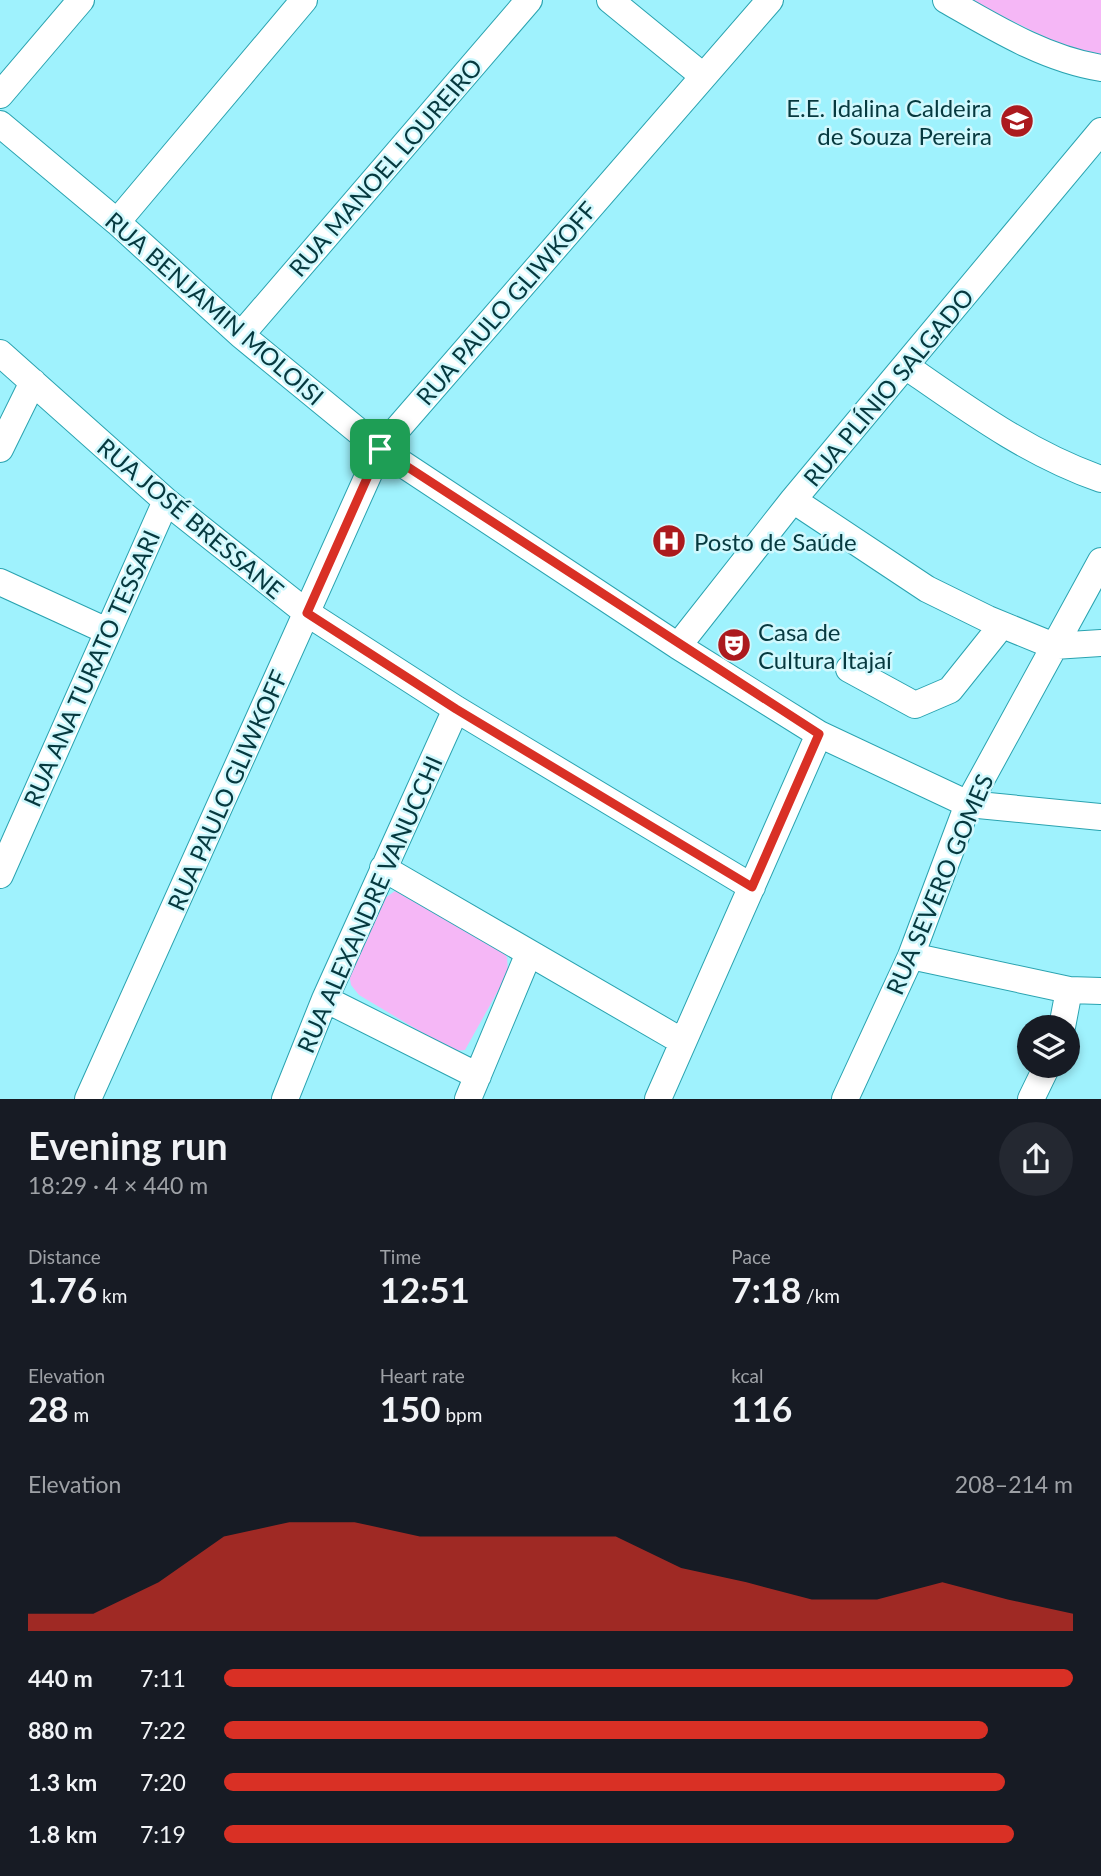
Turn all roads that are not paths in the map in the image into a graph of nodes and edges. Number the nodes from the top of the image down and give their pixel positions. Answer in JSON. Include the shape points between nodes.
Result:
{"nodes":[{"id":1,"x":81,"y":0,"type":"edge"},
{"id":2,"x":304,"y":0,"type":"edge"},
{"id":3,"x":529,"y":0,"type":"edge"},
{"id":4,"x":610,"y":0,"type":"edge"},
{"id":5,"x":770,"y":0,"type":"edge"},
{"id":6,"x":946,"y":0,"type":"edge"},
{"id":7,"x":1101,"y":68,"type":"edge"},
{"id":8,"x":703,"y":76,"type":"junction"},
{"id":9,"x":0,"y":95,"type":"edge"},
{"id":10,"x":0,"y":124,"type":"edge"},
{"id":11,"x":1101,"y":131,"type":"edge"},
{"id":12,"x":117,"y":222,"type":"junction"},
{"id":13,"x":241,"y":335,"type":"junction"},
{"id":14,"x":0,"y":353,"type":"edge"},
{"id":15,"x":907,"y":366,"type":"junction"},
{"id":16,"x":33,"y":382,"type":"junction"},
{"id":17,"x":0,"y":449,"type":"edge"},
{"id":18,"x":380,"y":449,"type":"junction"},
{"id":19,"x":1101,"y":479,"type":"edge"},
{"id":20,"x":166,"y":500,"type":"junction"},
{"id":21,"x":793,"y":500,"type":"junction"},
{"id":22,"x":1101,"y":561,"type":"edge"},
{"id":23,"x":0,"y":582,"type":"edge"},
{"id":24,"x":307,"y":613,"type":"junction"},
{"id":25,"x":1002,"y":625,"type":"junction"},
{"id":26,"x":107,"y":631,"type":"junction"},
{"id":27,"x":1101,"y":643,"type":"edge"},
{"id":28,"x":678,"y":646,"type":"junction"},
{"id":29,"x":1054,"y":646,"type":"junction"},
{"id":30,"x":849,"y":669,"type":"dead end"},
{"id":31,"x":456,"y":709,"type":"junction"},
{"id":32,"x":819,"y":734,"type":"junction"},
{"id":33,"x":968,"y":804,"type":"junction"},
{"id":34,"x":1101,"y":817,"type":"edge"},
{"id":35,"x":383,"y":868,"type":"junction"},
{"id":36,"x":0,"y":874,"type":"edge"},
{"id":37,"x":752,"y":887,"type":"junction"},
{"id":38,"x":529,"y":953,"type":"junction"},
{"id":39,"x":911,"y":956,"type":"junction"},
{"id":40,"x":1069,"y":990,"type":"junction"},
{"id":41,"x":1101,"y":992,"type":"edge"},
{"id":42,"x":325,"y":999,"type":"junction"},
{"id":43,"x":1064,"y":1015,"type":"edge"},
{"id":44,"x":683,"y":1042,"type":"junction"},
{"id":45,"x":1041,"y":1078,"type":"edge"},
{"id":46,"x":473,"y":1087,"type":"edge"},
{"id":47,"x":88,"y":1099,"type":"edge"},
{"id":48,"x":285,"y":1099,"type":"edge"},
{"id":49,"x":658,"y":1099,"type":"edge"},
{"id":50,"x":845,"y":1099,"type":"edge"},
{"id":51,"x":1031,"y":1099,"type":"edge"}],
"edges":[{"from":1,"to":9,"type":"street"},
{"from":2,"to":12,"type":"street"},
{"from":3,"to":13,"type":"street","name":"RUA MANOEL LOUREIRO"},
{"from":4,"to":8,"type":"street"},
{"from":5,"to":8,"type":"street","name":"RUA PAULO GLIWKOFF"},
{"from":6,"to":7,"type":"street","via":[[1015,39],[1084,66]]},
{"from":8,"to":18,"type":"street","name":"RUA PAULO GLIWKOFF"},
{"from":10,"to":12,"type":"street","name":"RUA BENJAMIN MOLOISI"},
{"from":11,"to":15,"type":"street","name":"RUA PLÍNIO SALGADO"},
{"from":12,"to":13,"type":"street","name":"RUA BENJAMIN MOLOISI"},
{"from":13,"to":18,"type":"street","name":"RUA BENJAMIN MOLOISI"},
{"from":14,"to":16,"type":"street","name":"RUA JOSÉ BRESSANE"},
{"from":15,"to":19,"type":"street","via":[[1044,456]]},
{"from":15,"to":21,"type":"street","name":"RUA PLÍNIO SALGADO"},
{"from":16,"to":17,"type":"street"},
{"from":16,"to":20,"type":"street","name":"RUA JOSÉ BRESSANE"},
{"from":18,"to":24,"type":"street","name":"RUA PAULO GLIWKOFF"},
{"from":18,"to":28,"type":"street","name":"RUA BENJAMIN MOLOISI"},
{"from":20,"to":24,"type":"street","name":"RUA JOSÉ BRESSANE"},
{"from":20,"to":26,"type":"street","name":"RUA ANA TURATO TESSARI"},
{"from":21,"to":25,"type":"street","via":[[927,589]]},
{"from":21,"to":28,"type":"street","name":"RUA PLÍNIO SALGADO"},
{"from":22,"to":29,"type":"street","name":"RUA SEVERO GOMES"},
{"from":23,"to":26,"type":"street"},
{"from":24,"to":31,"type":"street","name":"RUA JOSÉ BRESSANE"},
{"from":24,"to":47,"type":"street","name":"RUA PAULO GLIWKOFF"},
{"from":25,"to":29,"type":"street"},
{"from":25,"to":30,"type":"street","via":[[950,691],[915,705]]},
{"from":26,"to":36,"type":"street","name":"RUA ANA TURATO TESSARI"},
{"from":27,"to":29,"type":"street"},
{"from":28,"to":32,"type":"street","name":"RUA BENJAMIN MOLOISI"},
{"from":29,"to":33,"type":"street","name":"RUA SEVERO GOMES"},
{"from":31,"to":35,"type":"street","name":"RUA ALEXANDRE VANUCCHI"},
{"from":31,"to":37,"type":"street","name":"RUA JOSÉ BRESSANE"},
{"from":32,"to":33,"type":"street","name":"RUA BENJAMIN MOLOISI"},
{"from":32,"to":37,"type":"street"},
{"from":33,"to":34,"type":"street","name":"RUA BENJAMIN MOLOISI"},
{"from":33,"to":39,"type":"street","name":"RUA SEVERO GOMES"},
{"from":35,"to":38,"type":"street"},
{"from":35,"to":42,"type":"street","name":"RUA ALEXANDRE VANUCCHI"},
{"from":37,"to":44,"type":"street"},
{"from":38,"to":44,"type":"street"},
{"from":38,"to":46,"type":"street"},
{"from":39,"to":40,"type":"street"},
{"from":39,"to":50,"type":"street","name":"RUA SEVERO GOMES"},
{"from":40,"to":41,"type":"street"},
{"from":40,"to":43,"type":"street"},
{"from":42,"to":46,"type":"street"},
{"from":42,"to":48,"type":"street","name":"RUA ALEXANDRE VANUCCHI"},
{"from":44,"to":49,"type":"street"},
{"from":45,"to":51,"type":"street"}]}
